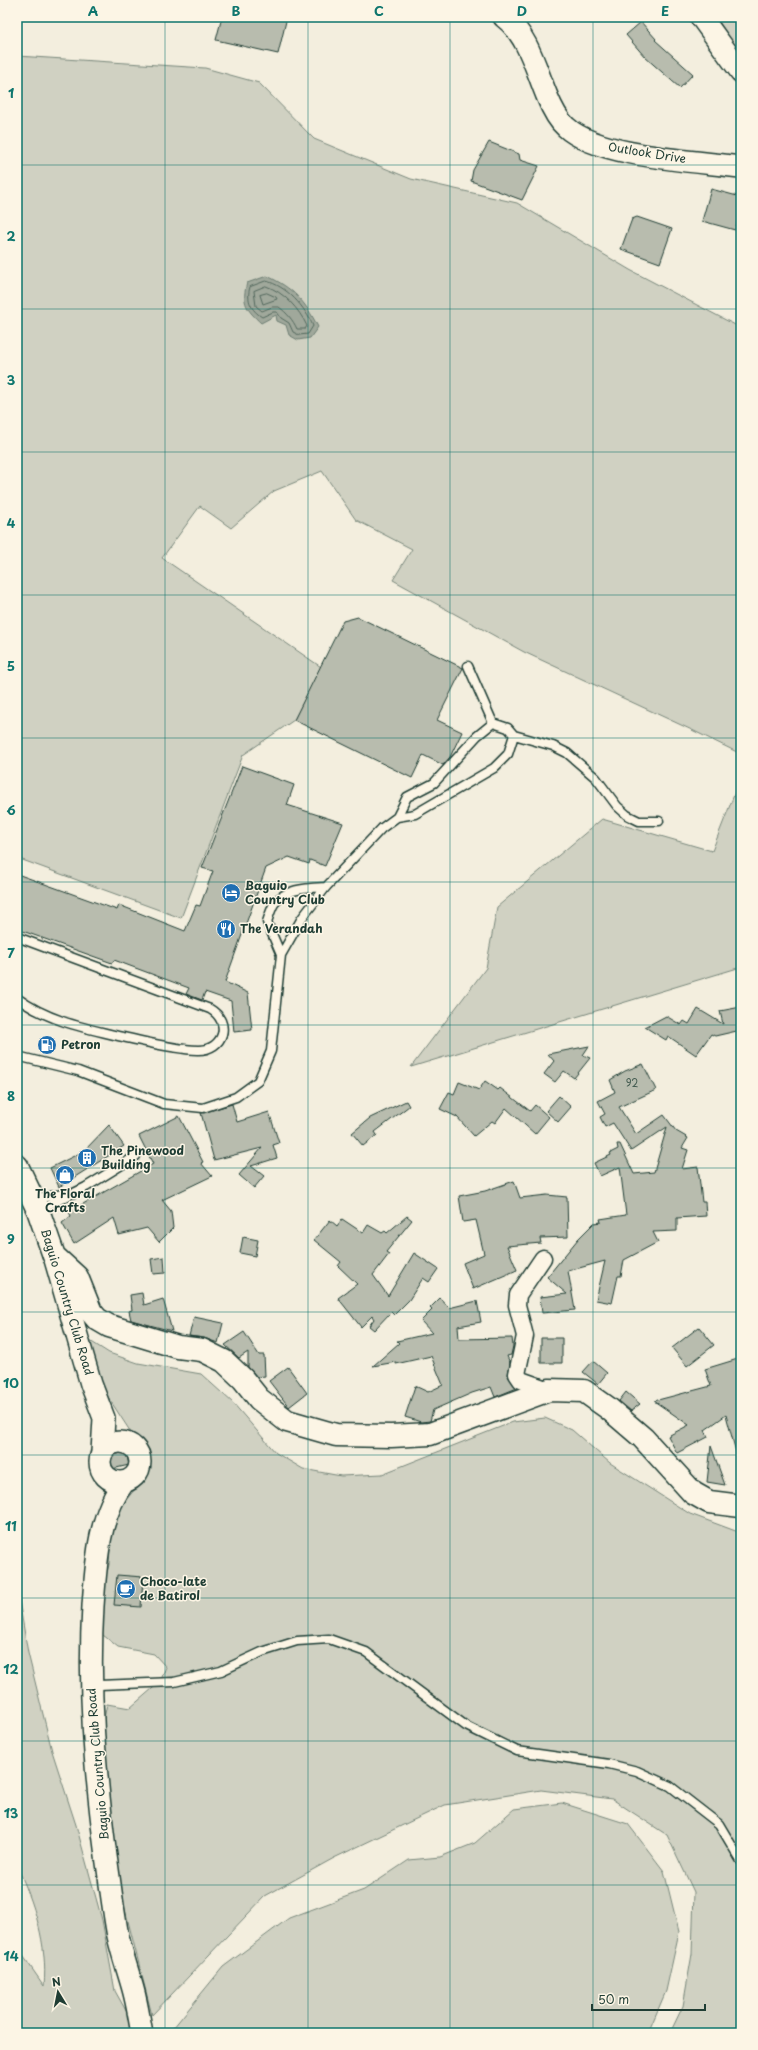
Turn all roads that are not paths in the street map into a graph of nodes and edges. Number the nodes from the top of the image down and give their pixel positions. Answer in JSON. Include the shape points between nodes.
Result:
{"nodes":[{"id":1,"x":504,"y":17,"type":"edge"},
{"id":2,"x":701,"y":17,"type":"edge"},
{"id":3,"x":741,"y":72,"type":"edge"},
{"id":4,"x":741,"y":167,"type":"edge"},
{"id":5,"x":468,"y":666,"type":"dead end"},
{"id":6,"x":493,"y":723,"type":"junction"},
{"id":7,"x":514,"y":735,"type":"junction"},
{"id":8,"x":397,"y":817,"type":"junction"},
{"id":9,"x":659,"y":821,"type":"dead end"},
{"id":10,"x":326,"y":887,"type":"junction"},
{"id":11,"x":17,"y":937,"type":"edge"},
{"id":12,"x":281,"y":955,"type":"junction"},
{"id":13,"x":17,"y":998,"type":"edge"},
{"id":14,"x":17,"y":1056,"type":"edge"},
{"id":15,"x":136,"y":1156,"type":"dead end"},
{"id":16,"x":17,"y":1166,"type":"edge"},
{"id":17,"x":36,"y":1205,"type":"junction"},
{"id":18,"x":54,"y":1256,"type":"junction"},
{"id":19,"x":543,"y":1258,"type":"dead end"},
{"id":20,"x":549,"y":1390,"type":"junction"},
{"id":21,"x":104,"y":1418,"type":"junction"},
{"id":22,"x":128,"y":1443,"type":"junction"},
{"id":23,"x":102,"y":1452,"type":"junction"},
{"id":24,"x":116,"y":1486,"type":"junction"},
{"id":25,"x":741,"y":1506,"type":"edge"},
{"id":26,"x":90,"y":1683,"type":"junction"},
{"id":27,"x":741,"y":1862,"type":"edge"},
{"id":28,"x":142,"y":2033,"type":"edge"}],
"edges":[{"from":1,"to":4,"type":"street","name":"Outlook Drive","via":[[523,37],[551,106],[566,127],[593,143],[622,152]]},
{"from":2,"to":3,"type":"street"},
{"from":5,"to":6,"type":"lane"},
{"from":6,"to":7,"type":"lane","via":[[508,728]]},
{"from":6,"to":8,"type":"lane","via":[[473,740],[434,783],[407,797]]},
{"from":7,"to":8,"type":"lane","via":[[508,754],[494,768],[414,814]]},
{"from":7,"to":9,"type":"lane","via":[[553,746],[567,754],[596,778],[627,815],[639,821]]},
{"from":8,"to":10,"type":"lane","via":[[382,828]]},
{"from":10,"to":12,"type":"lane","via":[[302,918]]},
{"from":10,"to":12,"type":"lane","via":[[303,888],[284,895],[274,904],[267,922]]},
{"from":11,"to":13,"type":"lane","via":[[210,1009],[222,1021],[223,1033],[212,1047],[200,1050],[164,1046],[68,1024],[36,1011]]},
{"from":12,"to":14,"type":"lane","via":[[271,1051],[258,1080],[236,1097],[203,1108],[164,1104],[78,1071]]},
{"from":15,"to":17,"type":"lane","via":[[86,1187]]},
{"from":16,"to":17,"type":"main road","name":"Baguio Country Club Road"},
{"from":17,"to":18,"type":"main road","name":"Baguio Country Club Road"},
{"from":18,"to":20,"type":"main road","via":[[77,1277],[91,1312],[97,1319],[109,1326],[178,1347],[202,1350],[224,1361],[259,1399],[287,1421],[308,1428],[336,1435],[430,1434]]},
{"from":18,"to":21,"type":"street","name":"Baguio Country Club Road","via":[[91,1384]]},
{"from":19,"to":20,"type":"street","via":[[518,1295],[516,1304],[525,1336],[517,1374],[522,1380]]},
{"from":20,"to":25,"type":"main road","via":[[584,1390],[642,1438],[692,1492],[709,1502]]},
{"from":21,"to":22,"type":"street","name":"Baguio Country Club Road"},
{"from":21,"to":23,"type":"street","name":"Baguio Country Club Road"},
{"from":22,"to":23,"type":"street","via":[[114,1442]]},
{"from":22,"to":24,"type":"street","via":[[137,1450],[140,1464],[134,1477]]},
{"from":23,"to":24,"type":"street","via":[[101,1470]]},
{"from":24,"to":26,"type":"street","name":"Baguio Country Club Road","via":[[101,1537],[95,1573]]},
{"from":26,"to":27,"type":"lane","via":[[99,1685],[174,1682],[221,1671],[262,1652],[297,1641],[329,1639],[366,1652],[466,1726],[517,1751],[609,1764],[638,1771],[670,1786],[720,1824]]},
{"from":26,"to":28,"type":"street","name":"Baguio Country Club Road","via":[[98,1793],[118,1937]]}]}
